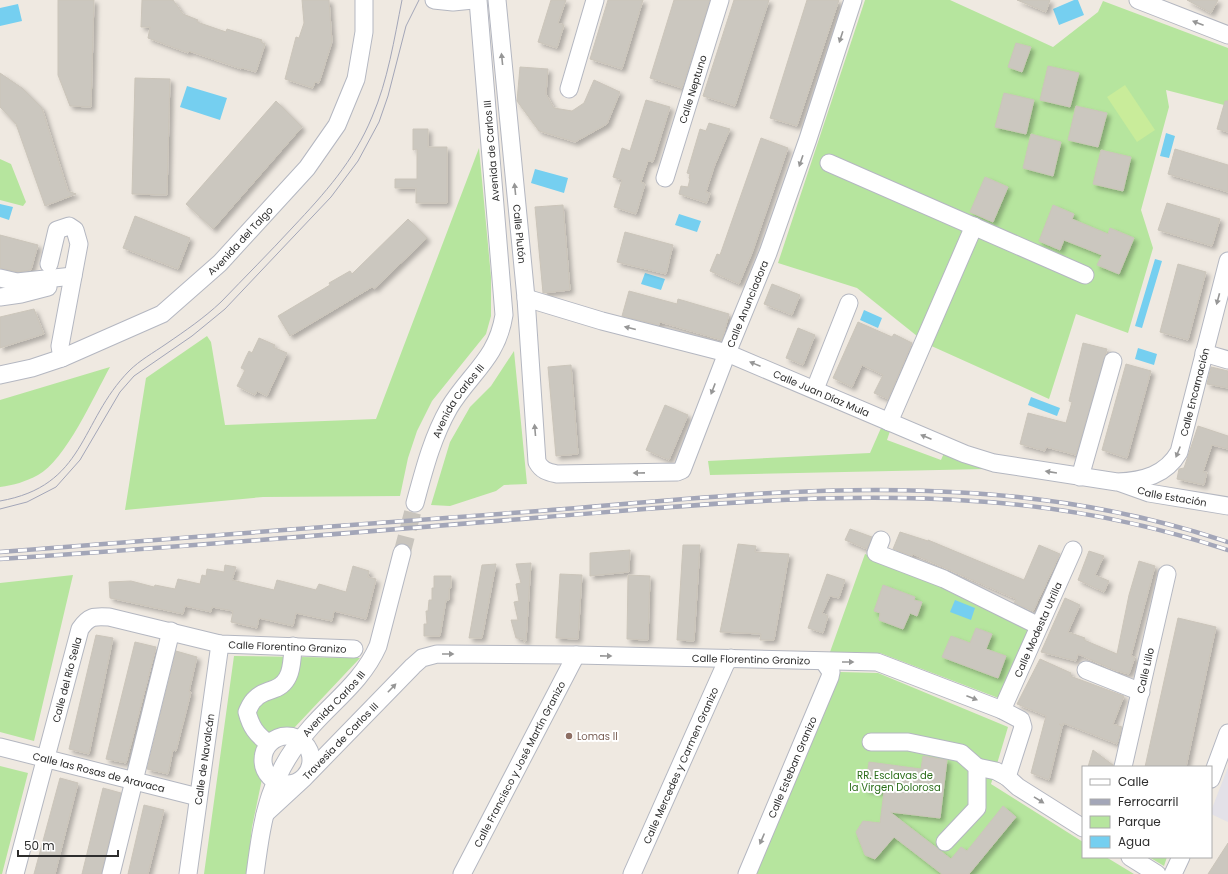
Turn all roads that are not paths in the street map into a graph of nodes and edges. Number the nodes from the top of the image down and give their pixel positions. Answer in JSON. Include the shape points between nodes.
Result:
{"nodes":[{"id":1,"x":364,"y":0,"type":"edge"},
{"id":2,"x":434,"y":0,"type":"edge"},
{"id":3,"x":473,"y":0,"type":"edge"},
{"id":4,"x":478,"y":0,"type":"edge"},
{"id":5,"x":497,"y":0,"type":"edge"},
{"id":6,"x":595,"y":0,"type":"edge"},
{"id":7,"x":720,"y":0,"type":"edge"},
{"id":8,"x":854,"y":0,"type":"edge"},
{"id":9,"x":1138,"y":0,"type":"edge"},
{"id":10,"x":1171,"y":6,"type":"edge"},
{"id":11,"x":1228,"y":35,"type":"edge"},
{"id":12,"x":568,"y":89,"type":"dead end"},
{"id":13,"x":829,"y":162,"type":"dead end"},
{"id":14,"x":665,"y":178,"type":"dead end"},
{"id":15,"x":974,"y":226,"type":"junction"},
{"id":16,"x":1228,"y":261,"type":"edge"},
{"id":17,"x":49,"y":264,"type":"dead end"},
{"id":18,"x":1085,"y":275,"type":"dead end"},
{"id":19,"x":0,"y":278,"type":"edge"},
{"id":20,"x":73,"y":279,"type":"junction"},
{"id":21,"x":0,"y":297,"type":"edge"},
{"id":22,"x":526,"y":298,"type":"junction"},
{"id":23,"x":504,"y":302,"type":"joint"},
{"id":24,"x":849,"y":303,"type":"dead end"},
{"id":25,"x":727,"y":353,"type":"junction"},
{"id":26,"x":1204,"y":353,"type":"junction"},
{"id":27,"x":62,"y":358,"type":"junction"},
{"id":28,"x":1228,"y":360,"type":"edge"},
{"id":29,"x":1113,"y":361,"type":"dead end"},
{"id":30,"x":0,"y":375,"type":"edge"},
{"id":31,"x":815,"y":389,"type":"junction"},
{"id":32,"x":889,"y":422,"type":"junction"},
{"id":33,"x":540,"y":468,"type":"joint"},
{"id":34,"x":1080,"y":476,"type":"junction"},
{"id":35,"x":1117,"y":482,"type":"junction"},
{"id":36,"x":415,"y":503,"type":"tunnel mouth"},
{"id":37,"x":1228,"y":506,"type":"edge"},
{"id":38,"x":881,"y":540,"type":"dead end"},
{"id":39,"x":1074,"y":550,"type":"dead end"},
{"id":40,"x":402,"y":553,"type":"tunnel mouth"},
{"id":41,"x":1167,"y":574,"type":"dead end"},
{"id":42,"x":1039,"y":626,"type":"junction"},
{"id":43,"x":171,"y":631,"type":"junction"},
{"id":44,"x":220,"y":644,"type":"junction"},
{"id":45,"x":293,"y":646,"type":"junction"},
{"id":46,"x":354,"y":649,"type":"dead end"},
{"id":47,"x":576,"y":655,"type":"junction"},
{"id":48,"x":731,"y":658,"type":"junction"},
{"id":49,"x":824,"y":662,"type":"junction"},
{"id":50,"x":413,"y":666,"type":"joint"},
{"id":51,"x":1086,"y":670,"type":"dead end"},
{"id":52,"x":1141,"y":692,"type":"junction"},
{"id":53,"x":1002,"y":710,"type":"junction"},
{"id":54,"x":1228,"y":733,"type":"edge"},
{"id":55,"x":300,"y":740,"type":"junction"},
{"id":56,"x":871,"y":742,"type":"dead end"},
{"id":57,"x":268,"y":743,"type":"junction"},
{"id":58,"x":0,"y":747,"type":"edge"},
{"id":59,"x":46,"y":758,"type":"junction"},
{"id":60,"x":1123,"y":766,"type":"edge"},
{"id":61,"x":977,"y":767,"type":"junction"},
{"id":62,"x":1212,"y":776,"type":"edge"},
{"id":63,"x":1008,"y":777,"type":"junction"},
{"id":64,"x":303,"y":779,"type":"junction"},
{"id":65,"x":275,"y":780,"type":"junction"},
{"id":66,"x":134,"y":781,"type":"junction"},
{"id":67,"x":198,"y":797,"type":"junction"},
{"id":68,"x":265,"y":814,"type":"junction"},
{"id":69,"x":1082,"y":827,"type":"edge"},
{"id":70,"x":945,"y":842,"type":"dead end"},
{"id":71,"x":1132,"y":858,"type":"edge"},
{"id":72,"x":1181,"y":858,"type":"edge"},
{"id":73,"x":15,"y":874,"type":"edge"},
{"id":74,"x":111,"y":874,"type":"edge"},
{"id":75,"x":188,"y":874,"type":"edge"},
{"id":76,"x":255,"y":874,"type":"edge"},
{"id":77,"x":462,"y":874,"type":"edge"},
{"id":78,"x":632,"y":874,"type":"edge"},
{"id":79,"x":747,"y":874,"type":"edge"},
{"id":80,"x":1157,"y":874,"type":"edge"},
{"id":81,"x":1173,"y":874,"type":"edge"}],
"edges":[{"from":1,"to":27,"type":"street","name":"Avenida del Talgo","via":[[364,32],[356,79],[338,125],[307,168],[220,263],[162,314]]},
{"from":2,"to":3,"type":"street"},
{"from":4,"to":23,"type":"street","name":"Avenida de Carlos III"},
{"from":22,"to":5,"type":"street","name":"Calle Plutón","one_way":true},
{"from":6,"to":12,"type":"street"},
{"from":7,"to":14,"type":"street","name":"Calle Neptuno"},
{"from":8,"to":25,"type":"street","name":"Calle Anunciadora","one_way":true,"via":[[768,253]]},
{"from":9,"to":10,"type":"street"},
{"from":11,"to":10,"type":"street","one_way":true},
{"from":13,"to":15,"type":"street"},
{"from":15,"to":18,"type":"street"},
{"from":15,"to":32,"type":"street"},
{"from":16,"to":26,"type":"street","name":"Calle Encarnación","one_way":true},
{"from":17,"to":20,"type":"street","via":[[57,230],[69,226],[75,230],[79,244]]},
{"from":19,"to":20,"type":"street","via":[[17,282]]},
{"from":20,"to":21,"type":"street","via":[[21,294]]},
{"from":20,"to":27,"type":"street","via":[[60,346]]},
{"from":25,"to":22,"type":"street","name":"Calle Juan Díaz Mula","one_way":true,"via":[[602,321]]},
{"from":33,"to":22,"type":"street","name":"Calle Plutón","one_way":true},
{"from":23,"to":36,"type":"street","name":"Avenida Carlos III","via":[[502,326],[495,347],[459,394],[439,428]]},
{"from":24,"to":31,"type":"street"},
{"from":31,"to":25,"type":"street","name":"Calle Juan Díaz Mula","one_way":true},
{"from":25,"to":33,"type":"street","name":"Calle Anunciadora","one_way":true,"via":[[682,470],[557,474]]},
{"from":26,"to":28,"type":"street"},
{"from":26,"to":35,"type":"street","name":"Calle Encarnación","one_way":true,"via":[[1179,452],[1174,461],[1157,474],[1134,481]]},
{"from":27,"to":30,"type":"street","name":"Avenida del Talgo"},
{"from":29,"to":34,"type":"street"},
{"from":31,"to":32,"type":"street","name":"Calle Juan Díaz Mula"},
{"from":34,"to":32,"type":"street","name":"Calle Juan Díaz Mula","one_way":true,"via":[[994,463]]},
{"from":34,"to":35,"type":"street","name":"Calle Juan Díaz Mula"},
{"from":35,"to":37,"type":"street","name":"Calle Estación","via":[[1149,493]]},
{"from":38,"to":42,"type":"street","via":[[876,553],[944,579]]},
{"from":39,"to":42,"type":"street","name":"Calle Modesta Utrilla"},
{"from":40,"to":55,"type":"street","name":"Avenida Carlos III","via":[[373,658],[360,678]]},
{"from":41,"to":52,"type":"street","name":"Calle Lillo"},
{"from":42,"to":53,"type":"street","name":"Calle Modesta Utrilla"},
{"from":43,"to":44,"type":"street","name":"Calle del Río Sella"},
{"from":43,"to":59,"type":"street","name":"Calle del Río Sella","via":[[109,617],[97,616],[86,620],[80,629]]},
{"from":43,"to":66,"type":"street"},
{"from":44,"to":45,"type":"street","name":"Calle Florentino Granizo"},
{"from":44,"to":67,"type":"street","name":"Calle de Navalcán"},
{"from":45,"to":46,"type":"street","name":"Calle Florentino Granizo"},
{"from":45,"to":57,"type":"street","via":[[289,676],[274,690],[264,692],[254,699],[247,712],[255,733]]},
{"from":47,"to":48,"type":"street","name":"Calle Florentino Granizo","one_way":true},
{"from":50,"to":47,"type":"street","name":"Calle Florentino Granizo","one_way":true,"via":[[422,658],[437,654]]},
{"from":47,"to":77,"type":"street","name":"Calle Francisco y José Martín Granizo"},
{"from":48,"to":49,"type":"street","name":"Calle Florentino Granizo"},
{"from":48,"to":78,"type":"street","name":"Calle Mercedes y Carmen Granizo","via":[[726,663]]},
{"from":49,"to":53,"type":"street","name":"Calle Florentino Granizo","one_way":true,"via":[[877,662]]},
{"from":49,"to":79,"type":"street","name":"Calle Esteban Granizo","one_way":true,"via":[[830,677]]},
{"from":64,"to":50,"type":"street","name":"Travesía de Carlos III","one_way":true},
{"from":51,"to":52,"type":"street"},
{"from":52,"to":60,"type":"street","name":"Calle Lillo"},
{"from":53,"to":63,"type":"street","name":"Calle Florentino Granizo","via":[[1021,720],[1023,727]]},
{"from":54,"to":62,"type":"street"},
{"from":55,"to":57,"type":"street","name":"Avenida Carlos III","via":[[286,736]]},
{"from":55,"to":64,"type":"street","name":"Avenida Carlos III","via":[[309,750],[311,760]]},
{"from":55,"to":65,"type":"street","name":"Avenida Carlos III"},
{"from":56,"to":61,"type":"street","via":[[908,742],[961,753]]},
{"from":57,"to":65,"type":"street","via":[[263,753],[263,763],[266,774]]},
{"from":58,"to":59,"type":"street","name":"Calle las Rosas de Aravaca"},
{"from":59,"to":66,"type":"street","name":"Calle las Rosas de Aravaca"},
{"from":59,"to":73,"type":"street","name":"Calle del Río Sella"},
{"from":61,"to":63,"type":"street","via":[[991,769]]},
{"from":61,"to":70,"type":"street","via":[[977,808]]},
{"from":63,"to":69,"type":"street","one_way":true,"via":[[1018,787]]},
{"from":64,"to":65,"type":"street","via":[[296,784],[285,785]]},
{"from":64,"to":68,"type":"street","name":"Travesía de Carlos III"},
{"from":65,"to":68,"type":"street","name":"Avenida Carlos III"},
{"from":66,"to":67,"type":"street","name":"Calle las Rosas de Aravaca"},
{"from":66,"to":74,"type":"street"},
{"from":67,"to":75,"type":"street","name":"Calle de Navalcán"},
{"from":68,"to":76,"type":"street","name":"Avenida Carlos III"},
{"from":71,"to":80,"type":"street"},
{"from":72,"to":81,"type":"street"}]}
